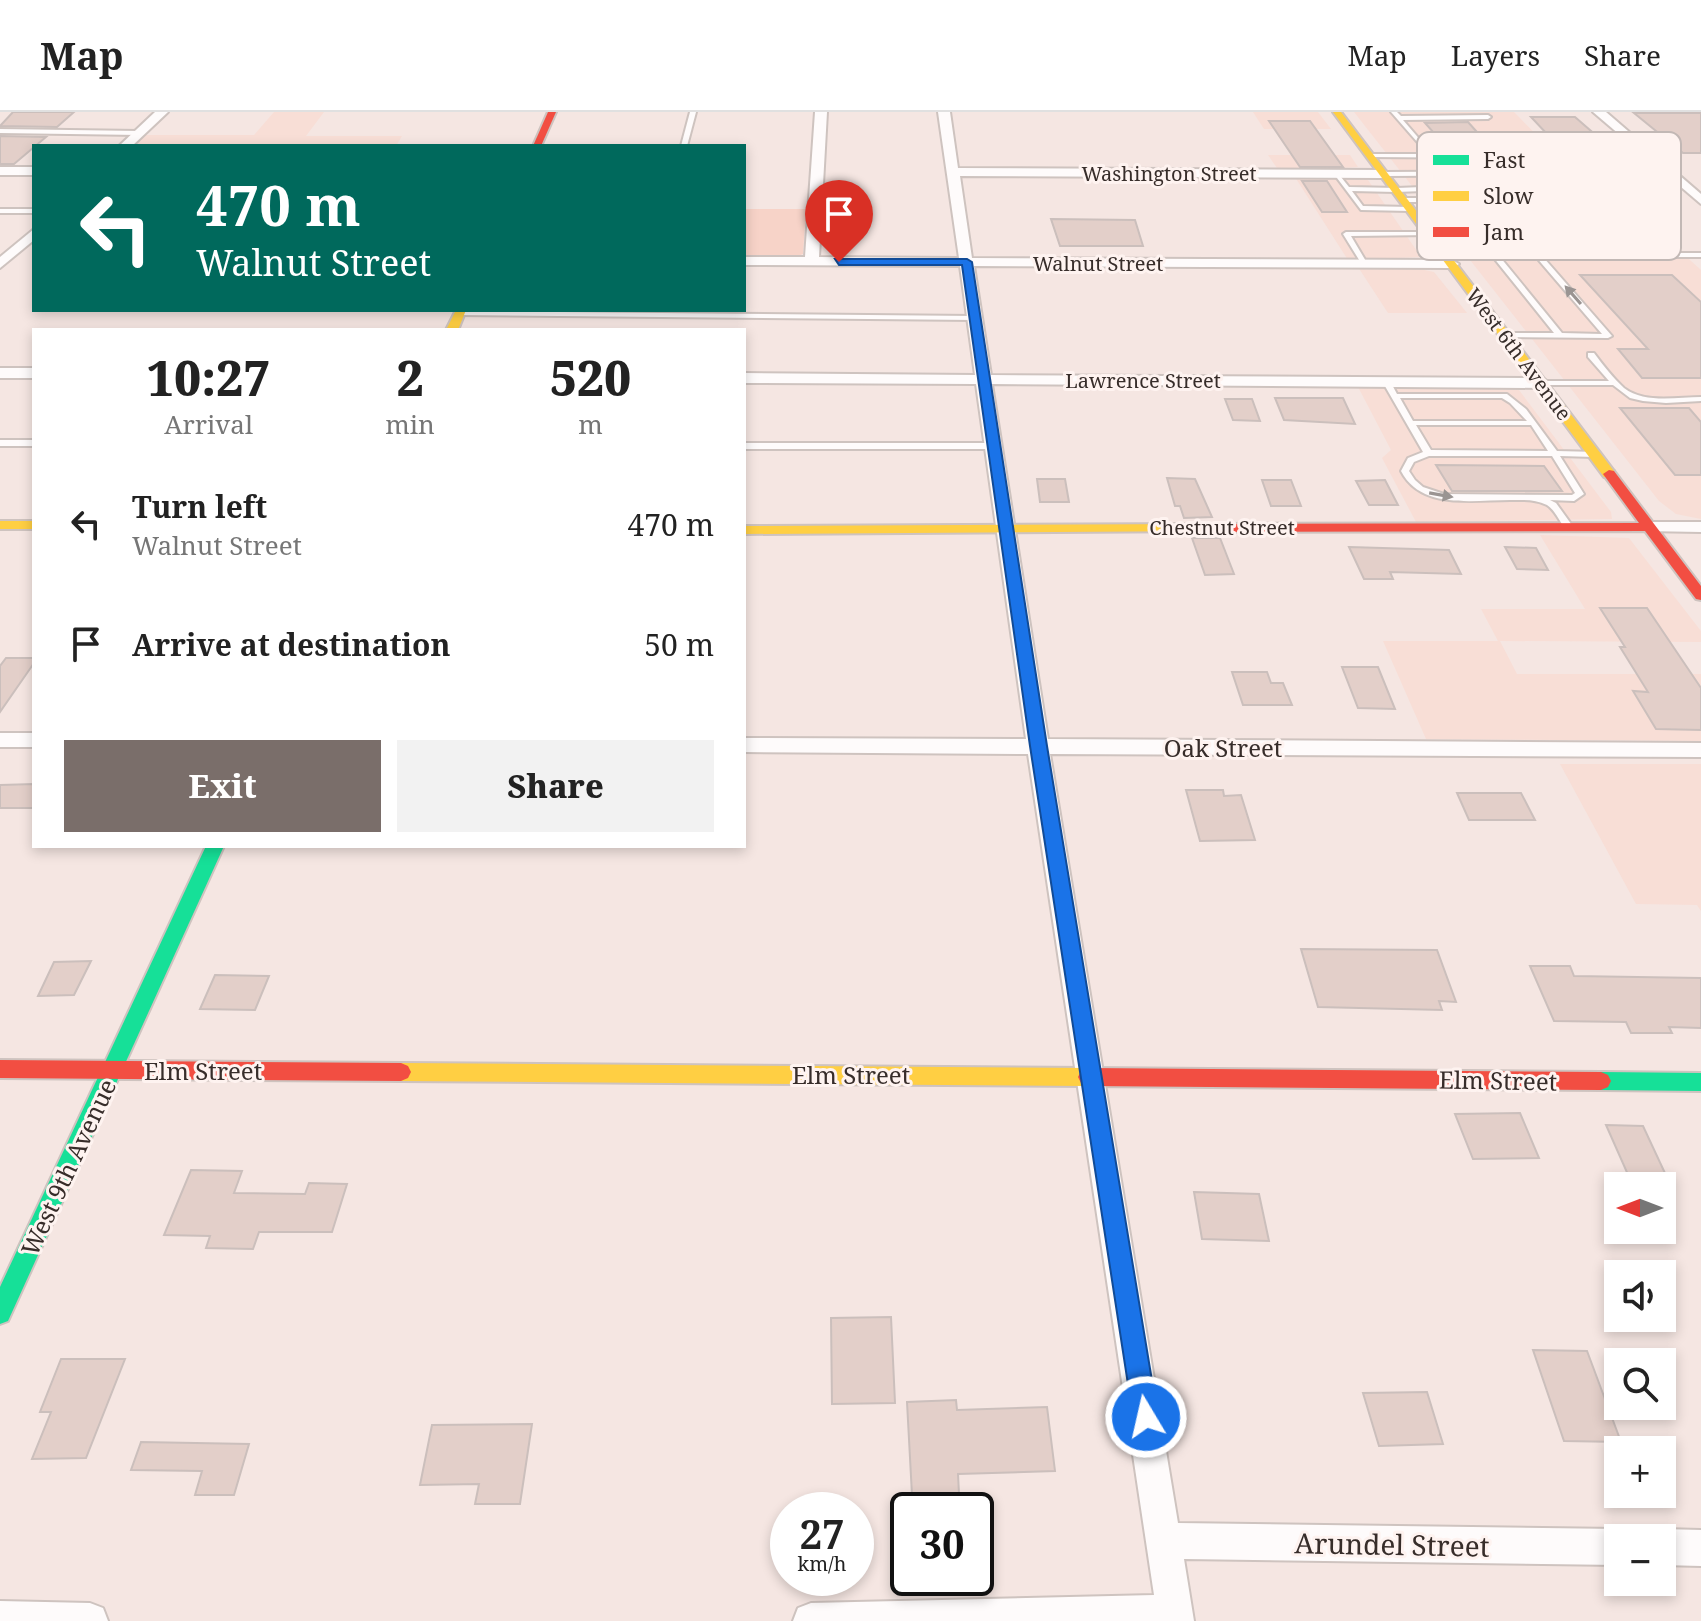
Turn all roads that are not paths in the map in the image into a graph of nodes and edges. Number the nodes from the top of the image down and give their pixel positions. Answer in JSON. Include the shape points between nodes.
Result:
{"nodes":[{"id":1,"x":162,"y":112,"type":"edge"},
{"id":2,"x":552,"y":112,"type":"edge"},
{"id":3,"x":693,"y":112,"type":"edge"},
{"id":4,"x":821,"y":112,"type":"edge"},
{"id":5,"x":944,"y":112,"type":"edge"},
{"id":6,"x":1337,"y":112,"type":"edge"},
{"id":7,"x":1599,"y":112,"type":"edge"},
{"id":8,"x":1396,"y":115,"type":"edge"},
{"id":9,"x":1488,"y":117,"type":"dead end"},
{"id":10,"x":0,"y":131,"type":"edge"},
{"id":11,"x":1622,"y":132,"type":"edge"},
{"id":12,"x":139,"y":133,"type":"junction"},
{"id":13,"x":1417,"y":140,"type":"edge"},
{"id":14,"x":127,"y":144,"type":"edge"},
{"id":15,"x":538,"y":144,"type":"edge"},
{"id":16,"x":685,"y":144,"type":"edge"},
{"id":17,"x":1371,"y":156,"type":"junction"},
{"id":18,"x":1417,"y":156,"type":"edge"},
{"id":19,"x":0,"y":171,"type":"edge"},
{"id":20,"x":32,"y":171,"type":"edge"},
{"id":21,"x":954,"y":172,"type":"junction"},
{"id":22,"x":1337,"y":174,"type":"junction"},
{"id":23,"x":1681,"y":184,"type":"edge"},
{"id":24,"x":1417,"y":186,"type":"edge"},
{"id":25,"x":1417,"y":188,"type":"edge"},
{"id":26,"x":1347,"y":189,"type":"junction"},
{"id":27,"x":1396,"y":190,"type":"junction"},
{"id":28,"x":1417,"y":190,"type":"edge"},
{"id":29,"x":1417,"y":194,"type":"edge"},
{"id":30,"x":1701,"y":200,"type":"edge"},
{"id":31,"x":0,"y":211,"type":"edge"},
{"id":32,"x":32,"y":211,"type":"edge"},
{"id":33,"x":1417,"y":217,"type":"edge"},
{"id":34,"x":1417,"y":234,"type":"edge"},
{"id":35,"x":32,"y":235,"type":"edge"},
{"id":36,"x":26,"y":258,"type":"dead end"},
{"id":37,"x":2,"y":260,"type":"edge"},
{"id":38,"x":1448,"y":260,"type":"joint"},
{"id":39,"x":1499,"y":260,"type":"edge"},
{"id":40,"x":1542,"y":260,"type":"edge"},
{"id":41,"x":746,"y":261,"type":"edge"},
{"id":42,"x":812,"y":261,"type":"junction"},
{"id":43,"x":967,"y":262,"type":"junction"},
{"id":44,"x":1364,"y":263,"type":"junction"},
{"id":45,"x":458,"y":318,"type":"edge"},
{"id":46,"x":974,"y":318,"type":"junction"},
{"id":47,"x":1506,"y":335,"type":"junction"},
{"id":48,"x":1560,"y":336,"type":"junction"},
{"id":49,"x":1591,"y":355,"type":"dead end"},
{"id":50,"x":0,"y":373,"type":"edge"},
{"id":51,"x":32,"y":373,"type":"edge"},
{"id":52,"x":746,"y":378,"type":"edge"},
{"id":53,"x":984,"y":379,"type":"junction"},
{"id":54,"x":1542,"y":383,"type":"junction"},
{"id":55,"x":1615,"y":383,"type":"junction"},
{"id":56,"x":1390,"y":388,"type":"junction"},
{"id":57,"x":1701,"y":399,"type":"edge"},
{"id":58,"x":1410,"y":423,"type":"junction"},
{"id":59,"x":1531,"y":423,"type":"junction"},
{"id":60,"x":0,"y":443,"type":"edge"},
{"id":61,"x":32,"y":443,"type":"edge"},
{"id":62,"x":746,"y":446,"type":"edge"},
{"id":63,"x":994,"y":446,"type":"junction"},
{"id":64,"x":1428,"y":453,"type":"junction"},
{"id":65,"x":1552,"y":453,"type":"junction"},
{"id":66,"x":1594,"y":454,"type":"junction"},
{"id":67,"x":1536,"y":498,"type":"junction"},
{"id":68,"x":0,"y":525,"type":"edge"},
{"id":69,"x":32,"y":525,"type":"edge"},
{"id":70,"x":1007,"y":527,"type":"junction"},
{"id":71,"x":1650,"y":527,"type":"junction"},
{"id":72,"x":1701,"y":527,"type":"edge"},
{"id":73,"x":1569,"y":528,"type":"junction"},
{"id":74,"x":746,"y":530,"type":"edge"},
{"id":75,"x":1701,"y":596,"type":"edge"},
{"id":76,"x":0,"y":740,"type":"edge"},
{"id":77,"x":32,"y":740,"type":"edge"},
{"id":78,"x":746,"y":745,"type":"edge"},
{"id":79,"x":1038,"y":746,"type":"junction"},
{"id":80,"x":1701,"y":750,"type":"edge"},
{"id":81,"x":214,"y":848,"type":"edge"},
{"id":82,"x":0,"y":1069,"type":"edge"},
{"id":83,"x":113,"y":1069,"type":"junction"},
{"id":84,"x":1092,"y":1076,"type":"junction"},
{"id":85,"x":1701,"y":1082,"type":"edge"},
{"id":86,"x":0,"y":1313,"type":"edge"},
{"id":87,"x":1165,"y":1541,"type":"junction"},
{"id":88,"x":1604,"y":1547,"type":"edge"},
{"id":89,"x":1676,"y":1547,"type":"edge"},
{"id":90,"x":1701,"y":1548,"type":"edge"},
{"id":91,"x":1176,"y":1617,"type":"edge"},
{"id":92,"x":0,"y":1619,"type":"edge"},
{"id":93,"x":90,"y":1621,"type":"edge"},
{"id":94,"x":811,"y":1621,"type":"edge"}],
"edges":[{"from":1,"to":12,"type":"street"},
{"from":2,"to":15,"type":"street"},
{"from":3,"to":16,"type":"lane"},
{"from":4,"to":42,"type":"street"},
{"from":5,"to":21,"type":"street"},
{"from":6,"to":17,"type":"street","name":"West 6th Avenue"},
{"from":7,"to":11,"type":"street"},
{"from":8,"to":9,"type":"lane"},
{"from":8,"to":13,"type":"lane"},
{"from":10,"to":12,"type":"lane"},
{"from":12,"to":14,"type":"street"},
{"from":17,"to":18,"type":"lane"},
{"from":17,"to":27,"type":"street","name":"West 6th Avenue"},
{"from":19,"to":20,"type":"street"},
{"from":21,"to":22,"type":"street","name":"Washington Street"},
{"from":21,"to":43,"type":"street"},
{"from":22,"to":26,"type":"lane"},
{"from":22,"to":27,"type":"street","name":"Washington Street"},
{"from":23,"to":30,"type":"street"},
{"from":24,"to":27,"type":"lane"},
{"from":25,"to":27,"type":"lane"},
{"from":26,"to":27,"type":"lane"},
{"from":26,"to":27,"type":"lane","via":[[1361,208]]},
{"from":27,"to":28,"type":"lane"},
{"from":27,"to":29,"type":"lane"},
{"from":27,"to":33,"type":"street","name":"West 6th Avenue"},
{"from":31,"to":32,"type":"lane"},
{"from":34,"to":44,"type":"lane","via":[[1346,234]]},
{"from":35,"to":37,"type":"street"},
{"from":36,"to":37,"type":"street"},
{"from":38,"to":44,"type":"street","name":"Walnut Street"},
{"from":38,"to":47,"type":"street","name":"West 6th Avenue"},
{"from":39,"to":48,"type":"lane"},
{"from":48,"to":40,"type":"lane","one_way":true,"via":[[1608,336]]},
{"from":41,"to":42,"type":"street","name":"Walnut Street"},
{"from":42,"to":43,"type":"street","name":"Walnut Street"},
{"from":43,"to":44,"type":"street","name":"Walnut Street"},
{"from":43,"to":46,"type":"street"},
{"from":45,"to":46,"type":"lane"},
{"from":46,"to":53,"type":"street"},
{"from":47,"to":48,"type":"lane"},
{"from":47,"to":54,"type":"street","name":"West 6th Avenue"},
{"from":49,"to":55,"type":"lane"},
{"from":50,"to":51,"type":"street"},
{"from":52,"to":53,"type":"street","name":"Lawrence Street"},
{"from":53,"to":56,"type":"street","name":"Lawrence Street"},
{"from":53,"to":63,"type":"street"},
{"from":54,"to":55,"type":"lane"},
{"from":54,"to":56,"type":"street","name":"Lawrence Street"},
{"from":54,"to":66,"type":"street","name":"West 6th Avenue"},
{"from":55,"to":57,"type":"lane","via":[[1626,397],[1638,400]]},
{"from":56,"to":58,"type":"lane"},
{"from":56,"to":59,"type":"lane","via":[[1504,396],[1515,400]]},
{"from":58,"to":59,"type":"lane"},
{"from":58,"to":64,"type":"lane"},
{"from":59,"to":65,"type":"lane"},
{"from":60,"to":61,"type":"lane"},
{"from":62,"to":63,"type":"lane"},
{"from":63,"to":70,"type":"street"},
{"from":64,"to":65,"type":"lane"},
{"from":64,"to":67,"type":"lane","one_way":true,"via":[[1411,460],[1405,471],[1411,485],[1424,492]]},
{"from":65,"to":66,"type":"lane"},
{"from":65,"to":67,"type":"lane","via":[[1580,494]]},
{"from":66,"to":71,"type":"street","name":"West 6th Avenue"},
{"from":67,"to":73,"type":"lane","via":[[1553,505]]},
{"from":68,"to":69,"type":"street"},
{"from":70,"to":73,"type":"street","name":"Chestnut Street"},
{"from":70,"to":74,"type":"street","name":"Chestnut Street"},
{"from":70,"to":79,"type":"street"},
{"from":71,"to":72,"type":"street","name":"Chestnut Street"},
{"from":71,"to":73,"type":"street","name":"Chestnut Street"},
{"from":71,"to":75,"type":"street","name":"West 6th Avenue"},
{"from":76,"to":77,"type":"street"},
{"from":78,"to":79,"type":"street","name":"Oak Street"},
{"from":79,"to":80,"type":"street","name":"Oak Street"},
{"from":79,"to":84,"type":"street"},
{"from":81,"to":83,"type":"street","name":"West 9th Avenue"},
{"from":82,"to":83,"type":"street","name":"Elm Street"},
{"from":83,"to":84,"type":"street","name":"Elm Street"},
{"from":83,"to":86,"type":"street","name":"West 9th Avenue"},
{"from":84,"to":85,"type":"street","name":"Elm Street"},
{"from":84,"to":87,"type":"street"},
{"from":87,"to":88,"type":"street","name":"Arundel Street"},
{"from":87,"to":91,"type":"street"},
{"from":89,"to":90,"type":"street"},
{"from":91,"to":94,"type":"street"},
{"from":92,"to":93,"type":"street"}]}
